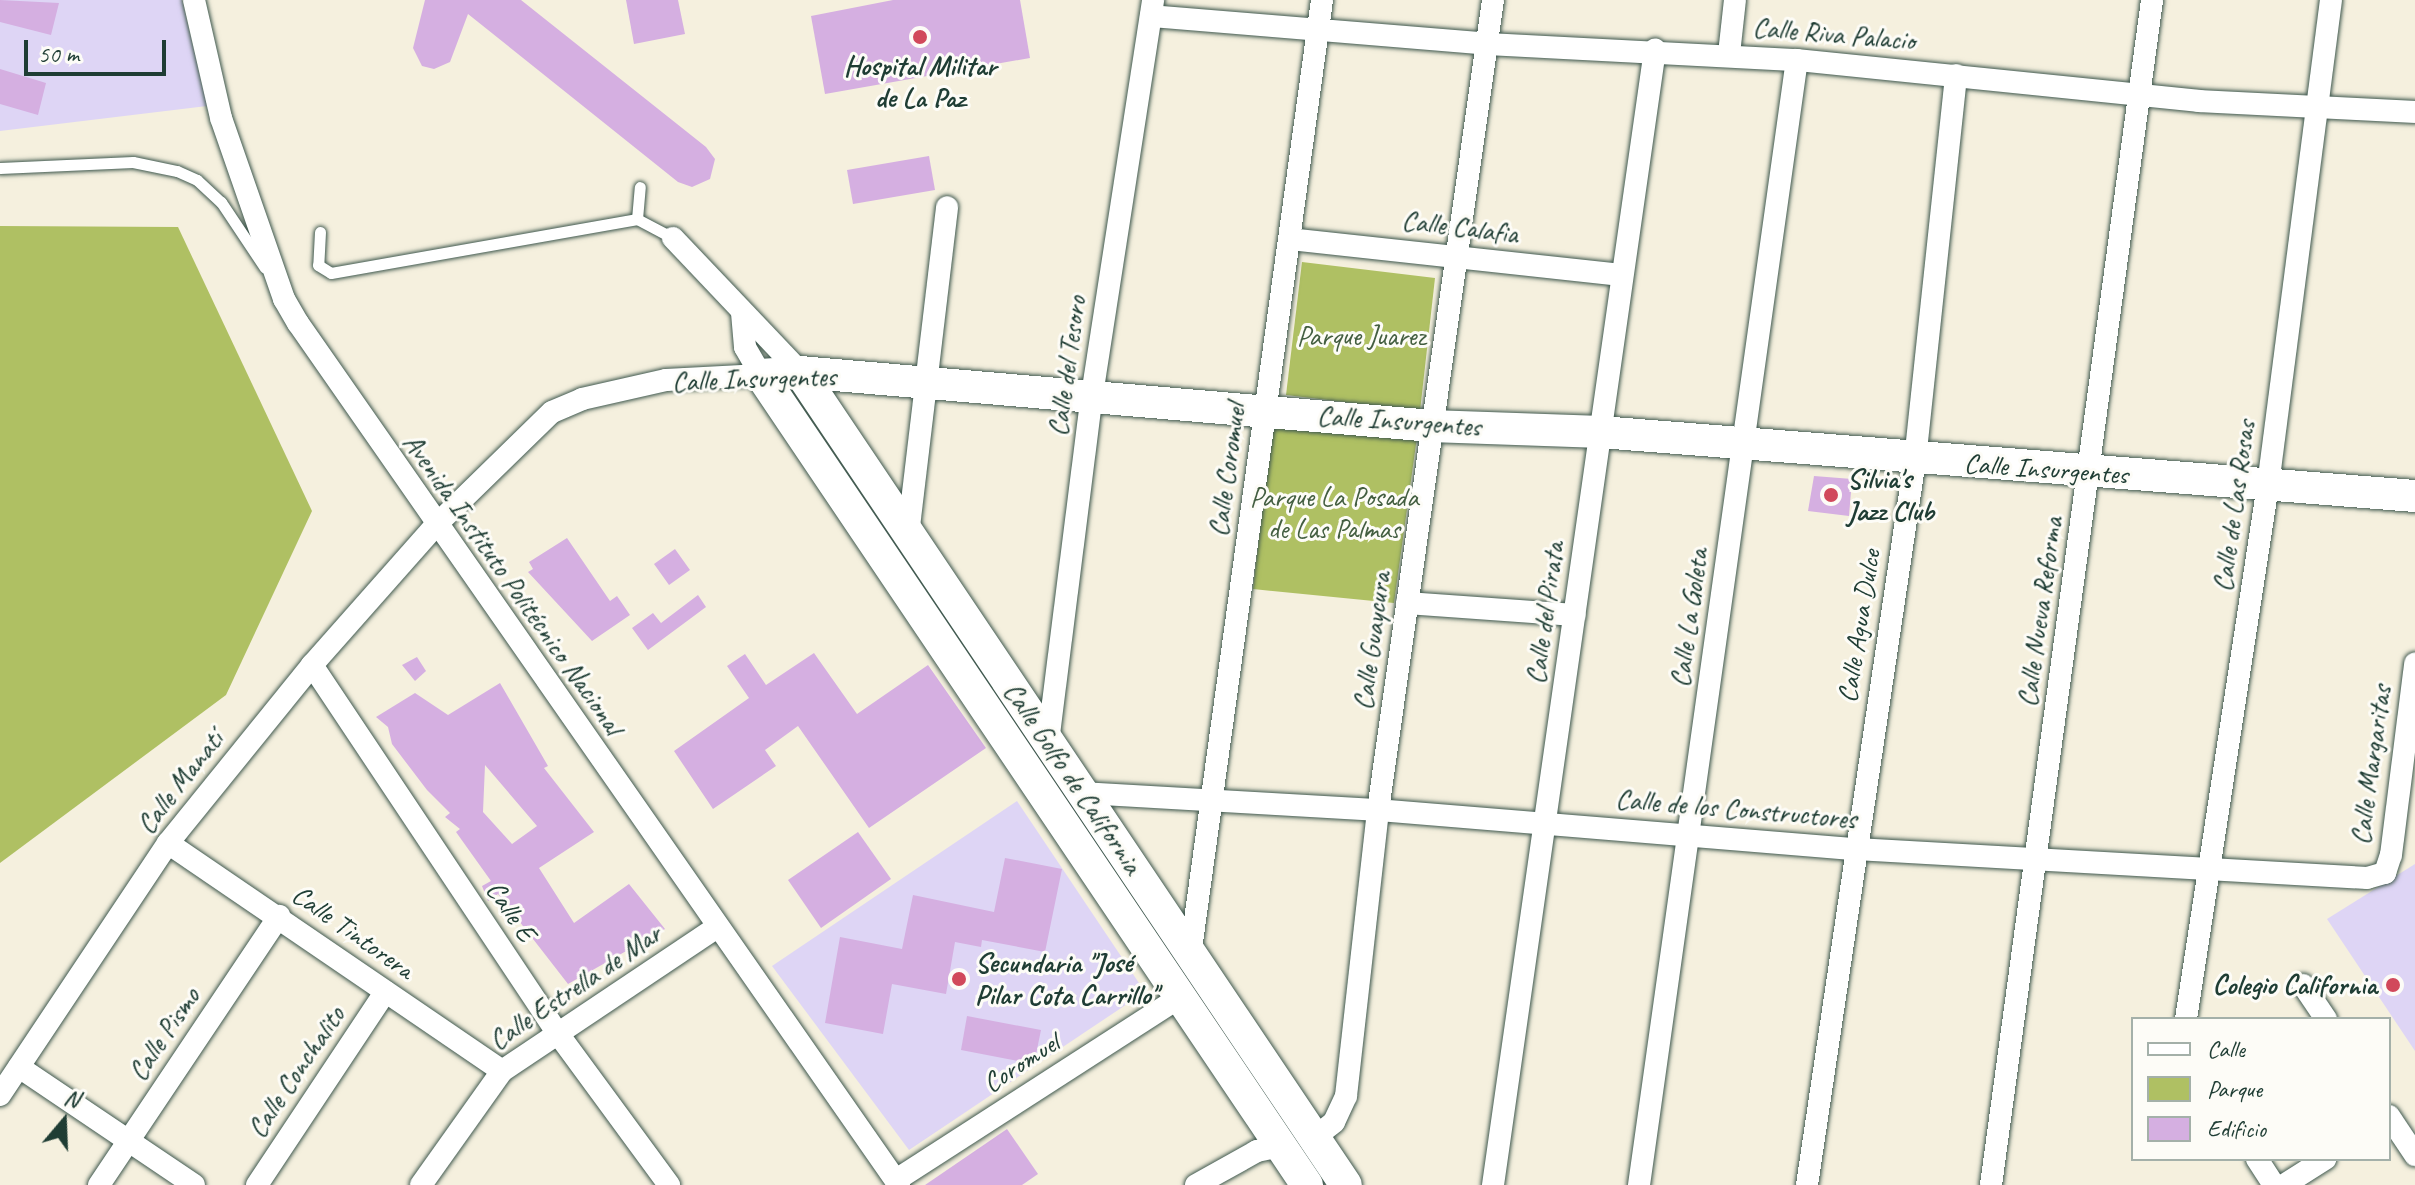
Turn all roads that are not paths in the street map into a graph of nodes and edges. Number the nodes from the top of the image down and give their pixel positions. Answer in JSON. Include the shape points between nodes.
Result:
{"nodes":[{"id":1,"x":194,"y":0,"type":"edge"},
{"id":2,"x":1322,"y":0,"type":"edge"},
{"id":3,"x":1493,"y":0,"type":"edge"},
{"id":4,"x":1735,"y":0,"type":"edge"},
{"id":5,"x":2152,"y":0,"type":"edge"},
{"id":6,"x":2331,"y":0,"type":"edge"},
{"id":7,"x":1152,"y":8,"type":"edge"},
{"id":8,"x":1318,"y":31,"type":"junction"},
{"id":9,"x":1489,"y":44,"type":"junction"},
{"id":10,"x":1655,"y":49,"type":"junction"},
{"id":11,"x":1729,"y":54,"type":"junction"},
{"id":12,"x":1797,"y":60,"type":"junction"},
{"id":13,"x":1956,"y":75,"type":"junction"},
{"id":14,"x":2138,"y":96,"type":"junction"},
{"id":15,"x":2316,"y":109,"type":"junction"},
{"id":16,"x":2415,"y":112,"type":"edge"},
{"id":17,"x":0,"y":168,"type":"edge"},
{"id":18,"x":640,"y":187,"type":"dead end"},
{"id":19,"x":947,"y":207,"type":"dead end"},
{"id":20,"x":637,"y":219,"type":"junction"},
{"id":21,"x":320,"y":232,"type":"dead end"},
{"id":22,"x":673,"y":238,"type":"joint"},
{"id":23,"x":1290,"y":239,"type":"junction"},
{"id":24,"x":1459,"y":258,"type":"junction"},
{"id":25,"x":1622,"y":275,"type":"junction"},
{"id":26,"x":284,"y":299,"type":"junction"},
{"id":27,"x":742,"y":314,"type":"junction"},
{"id":28,"x":800,"y":372,"type":"junction"},
{"id":29,"x":761,"y":375,"type":"junction"},
{"id":30,"x":924,"y":381,"type":"junction"},
{"id":31,"x":1092,"y":395,"type":"junction"},
{"id":32,"x":1265,"y":412,"type":"junction"},
{"id":33,"x":1432,"y":426,"type":"junction"},
{"id":34,"x":1600,"y":432,"type":"junction"},
{"id":35,"x":1742,"y":446,"type":"junction"},
{"id":36,"x":1915,"y":460,"type":"junction"},
{"id":37,"x":2091,"y":472,"type":"junction"},
{"id":38,"x":2268,"y":485,"type":"junction"},
{"id":39,"x":2415,"y":496,"type":"edge"},
{"id":40,"x":435,"y":526,"type":"junction"},
{"id":41,"x":908,"y":535,"type":"junction"},
{"id":42,"x":1407,"y":603,"type":"junction"},
{"id":43,"x":1575,"y":615,"type":"junction"},
{"id":44,"x":2415,"y":664,"type":"edge"},
{"id":45,"x":312,"y":665,"type":"junction"},
{"id":46,"x":1048,"y":742,"type":"junction"},
{"id":47,"x":1019,"y":762,"type":"junction"},
{"id":48,"x":1083,"y":793,"type":"junction"},
{"id":49,"x":1212,"y":804,"type":"junction"},
{"id":50,"x":1378,"y":810,"type":"junction"},
{"id":51,"x":1548,"y":823,"type":"junction"},
{"id":52,"x":1690,"y":838,"type":"junction"},
{"id":53,"x":168,"y":843,"type":"junction"},
{"id":54,"x":1856,"y":849,"type":"junction"},
{"id":55,"x":2033,"y":860,"type":"junction"},
{"id":56,"x":2210,"y":865,"type":"junction"},
{"id":57,"x":2385,"y":873,"type":"joint"},
{"id":58,"x":279,"y":916,"type":"junction"},
{"id":59,"x":717,"y":927,"type":"junction"},
{"id":60,"x":1191,"y":949,"type":"junction"},
{"id":61,"x":2303,"y":985,"type":"dead end"},
{"id":62,"x":385,"y":992,"type":"junction"},
{"id":63,"x":1180,"y":997,"type":"junction"},
{"id":64,"x":2186,"y":1017,"type":"edge"},
{"id":65,"x":2325,"y":1017,"type":"edge"},
{"id":66,"x":556,"y":1031,"type":"junction"},
{"id":67,"x":19,"y":1067,"type":"junction"},
{"id":68,"x":502,"y":1071,"type":"junction"},
{"id":69,"x":0,"y":1095,"type":"edge"},
{"id":70,"x":2391,"y":1119,"type":"edge"},
{"id":71,"x":1315,"y":1137,"type":"junction"},
{"id":72,"x":129,"y":1141,"type":"junction"},
{"id":73,"x":1280,"y":1146,"type":"junction"},
{"id":74,"x":2415,"y":1155,"type":"edge"},
{"id":75,"x":2258,"y":1161,"type":"edge"},
{"id":76,"x":2322,"y":1161,"type":"edge"},
{"id":77,"x":897,"y":1183,"type":"edge"},
{"id":78,"x":99,"y":1185,"type":"edge"},
{"id":79,"x":194,"y":1185,"type":"edge"},
{"id":80,"x":257,"y":1185,"type":"edge"},
{"id":81,"x":421,"y":1185,"type":"edge"},
{"id":82,"x":669,"y":1185,"type":"edge"},
{"id":83,"x":1196,"y":1185,"type":"edge"},
{"id":84,"x":1307,"y":1185,"type":"edge"},
{"id":85,"x":1346,"y":1185,"type":"edge"},
{"id":86,"x":1493,"y":1185,"type":"edge"},
{"id":87,"x":1639,"y":1185,"type":"edge"},
{"id":88,"x":1807,"y":1185,"type":"edge"},
{"id":89,"x":1991,"y":1185,"type":"edge"},
{"id":90,"x":2274,"y":1185,"type":"edge"},
{"id":91,"x":2284,"y":1185,"type":"edge"}],
"edges":[{"from":1,"to":26,"type":"street","via":[[221,118]]},
{"from":2,"to":8,"type":"street","name":"Calle Coromuel"},
{"from":3,"to":9,"type":"street","name":"Calle Guaycura"},
{"from":4,"to":11,"type":"street"},
{"from":5,"to":14,"type":"street","name":"Calle Nueva Reforma"},
{"from":6,"to":15,"type":"street","name":"Calle de Las Rosas"},
{"from":7,"to":8,"type":"street","name":"Calle Riva Palacio"},
{"from":7,"to":31,"type":"street","name":"Calle del Tesoro"},
{"from":8,"to":9,"type":"street","name":"Calle Riva Palacio"},
{"from":8,"to":23,"type":"street","name":"Calle Coromuel"},
{"from":9,"to":10,"type":"street","name":"Calle Riva Palacio"},
{"from":9,"to":24,"type":"street","name":"Calle Guaycura"},
{"from":10,"to":11,"type":"street","name":"Calle Riva Palacio"},
{"from":10,"to":25,"type":"street","name":"Calle del Pirata"},
{"from":11,"to":12,"type":"street","name":"Calle Riva Palacio"},
{"from":12,"to":13,"type":"street","name":"Calle Riva Palacio"},
{"from":12,"to":35,"type":"street","name":"Calle La Goleta"},
{"from":13,"to":14,"type":"street","name":"Calle Riva Palacio"},
{"from":13,"to":36,"type":"street","name":"Calle Agua Dulce"},
{"from":14,"to":15,"type":"street","name":"Calle Riva Palacio"},
{"from":14,"to":37,"type":"street","name":"Calle Nueva Reforma"},
{"from":15,"to":16,"type":"street","name":"Calle Riva Palacio"},
{"from":15,"to":38,"type":"street","name":"Calle de Las Rosas"},
{"from":17,"to":26,"type":"lane","name":"Avenida Instituto Politécnico Nacional","via":[[133,162],[187,176],[221,202]]},
{"from":18,"to":20,"type":"lane"},
{"from":19,"to":30,"type":"street"},
{"from":20,"to":21,"type":"lane","via":[[331,273],[318,265]]},
{"from":20,"to":22,"type":"lane"},
{"from":22,"to":27,"type":"street"},
{"from":23,"to":24,"type":"street","name":"Calle Calafia"},
{"from":23,"to":32,"type":"street","name":"Calle Coromuel"},
{"from":24,"to":25,"type":"street","name":"Calle Calafia"},
{"from":24,"to":33,"type":"street","name":"Calle Guaycura"},
{"from":25,"to":34,"type":"street","name":"Calle del Pirata"},
{"from":26,"to":40,"type":"street","name":"Avenida Instituto Politécnico Nacional"},
{"from":27,"to":28,"type":"street","via":[[771,337]]},
{"from":27,"to":29,"type":"street","via":[[745,347]]},
{"from":28,"to":29,"type":"street","name":"Calle Insurgentes"},
{"from":28,"to":30,"type":"street","name":"Calle Insurgentes"},
{"from":28,"to":41,"type":"street","name":"Calle Golfo de California"},
{"from":29,"to":40,"type":"street","name":"Calle Insurgentes","via":[[666,380],[582,399],[552,412]]},
{"from":29,"to":47,"type":"street","name":"Calle Golfo de California"},
{"from":30,"to":31,"type":"street","name":"Calle Insurgentes"},
{"from":30,"to":41,"type":"street"},
{"from":31,"to":32,"type":"street","name":"Calle Insurgentes"},
{"from":31,"to":46,"type":"street","name":"Calle del Tesoro"},
{"from":32,"to":33,"type":"street","name":"Calle Insurgentes"},
{"from":32,"to":49,"type":"street","name":"Calle Coromuel"},
{"from":33,"to":34,"type":"street","name":"Calle Insurgentes"},
{"from":33,"to":42,"type":"street","name":"Calle Guaycura"},
{"from":34,"to":35,"type":"street","name":"Calle Insurgentes"},
{"from":34,"to":43,"type":"street","name":"Calle del Pirata"},
{"from":35,"to":36,"type":"street","name":"Calle Insurgentes"},
{"from":35,"to":52,"type":"street","name":"Calle La Goleta"},
{"from":36,"to":37,"type":"street","name":"Calle Insurgentes"},
{"from":36,"to":54,"type":"street","name":"Calle Agua Dulce"},
{"from":37,"to":38,"type":"street","name":"Calle Insurgentes"},
{"from":37,"to":55,"type":"street","name":"Calle Nueva Reforma"},
{"from":38,"to":39,"type":"street","name":"Calle Insurgentes"},
{"from":38,"to":56,"type":"street","name":"Calle de Las Rosas"},
{"from":40,"to":45,"type":"street","name":"Calle Manatí"},
{"from":40,"to":59,"type":"street","name":"Avenida Instituto Politécnico Nacional"},
{"from":41,"to":46,"type":"street","name":"Calle Golfo de California"},
{"from":42,"to":43,"type":"street"},
{"from":42,"to":50,"type":"street","name":"Calle Guaycura"},
{"from":43,"to":51,"type":"street","name":"Calle del Pirata"},
{"from":44,"to":57,"type":"street","name":"Calle Margaritas"},
{"from":45,"to":53,"type":"street","name":"Calle Manatí"},
{"from":45,"to":66,"type":"street","name":"Calle E"},
{"from":46,"to":47,"type":"street"},
{"from":46,"to":48,"type":"street","name":"Calle Golfo de California"},
{"from":47,"to":63,"type":"street","name":"Calle Golfo de California"},
{"from":48,"to":49,"type":"street","name":"Calle de los Constructores"},
{"from":48,"to":60,"type":"street","name":"Calle Golfo de California"},
{"from":49,"to":50,"type":"street","name":"Calle de los Constructores"},
{"from":49,"to":60,"type":"street","name":"Calle Coromuel"},
{"from":50,"to":51,"type":"street","name":"Calle de los Constructores"},
{"from":50,"to":71,"type":"street","name":"Calle Guaycura","via":[[1346,1096],[1334,1122]]},
{"from":51,"to":52,"type":"street","name":"Calle de los Constructores"},
{"from":51,"to":86,"type":"street","name":"Calle del Pirata"},
{"from":52,"to":54,"type":"street","name":"Calle de los Constructores"},
{"from":52,"to":87,"type":"street","name":"Calle La Goleta"},
{"from":53,"to":58,"type":"street","name":"Calle Tintorera"},
{"from":53,"to":67,"type":"street","name":"Calle Manatí"},
{"from":54,"to":55,"type":"street","name":"Calle de los Constructores"},
{"from":54,"to":88,"type":"street","name":"Calle Agua Dulce"},
{"from":55,"to":56,"type":"street","name":"Calle de los Constructores"},
{"from":55,"to":89,"type":"street","name":"Calle Nueva Reforma"},
{"from":56,"to":57,"type":"street","name":"Calle de los Constructores","via":[[2367,878]]},
{"from":56,"to":64,"type":"street","name":"Calle de Las Rosas"},
{"from":58,"to":62,"type":"street","name":"Calle Tintorera"},
{"from":58,"to":72,"type":"street","name":"Calle Pismo"},
{"from":59,"to":66,"type":"street","name":"Calle Estrella de Mar"},
{"from":59,"to":77,"type":"street","name":"Avenida Instituto Politécnico Nacional"},
{"from":60,"to":63,"type":"street"},
{"from":60,"to":71,"type":"street","name":"Calle Golfo de California"},
{"from":61,"to":65,"type":"street"},
{"from":62,"to":68,"type":"street","name":"Calle Tintorera"},
{"from":62,"to":80,"type":"street","name":"Calle Conchalito"},
{"from":63,"to":73,"type":"street","name":"Calle Golfo de California"},
{"from":63,"to":77,"type":"street","name":"Coromuel"},
{"from":66,"to":68,"type":"street","name":"Calle Estrella de Mar"},
{"from":66,"to":82,"type":"street","name":"Calle E"},
{"from":67,"to":69,"type":"street","name":"Calle Manatí"},
{"from":67,"to":72,"type":"street"},
{"from":68,"to":81,"type":"street","name":"Calle Estrella de Mar"},
{"from":70,"to":74,"type":"street"},
{"from":71,"to":73,"type":"street"},
{"from":71,"to":85,"type":"street","name":"Calle Golfo de California"},
{"from":72,"to":78,"type":"street","name":"Calle Pismo"},
{"from":72,"to":79,"type":"street"},
{"from":73,"to":83,"type":"street","via":[[1257,1151]]},
{"from":73,"to":84,"type":"street","name":"Calle Golfo de California"},
{"from":75,"to":90,"type":"street"},
{"from":76,"to":91,"type":"street"}]}
